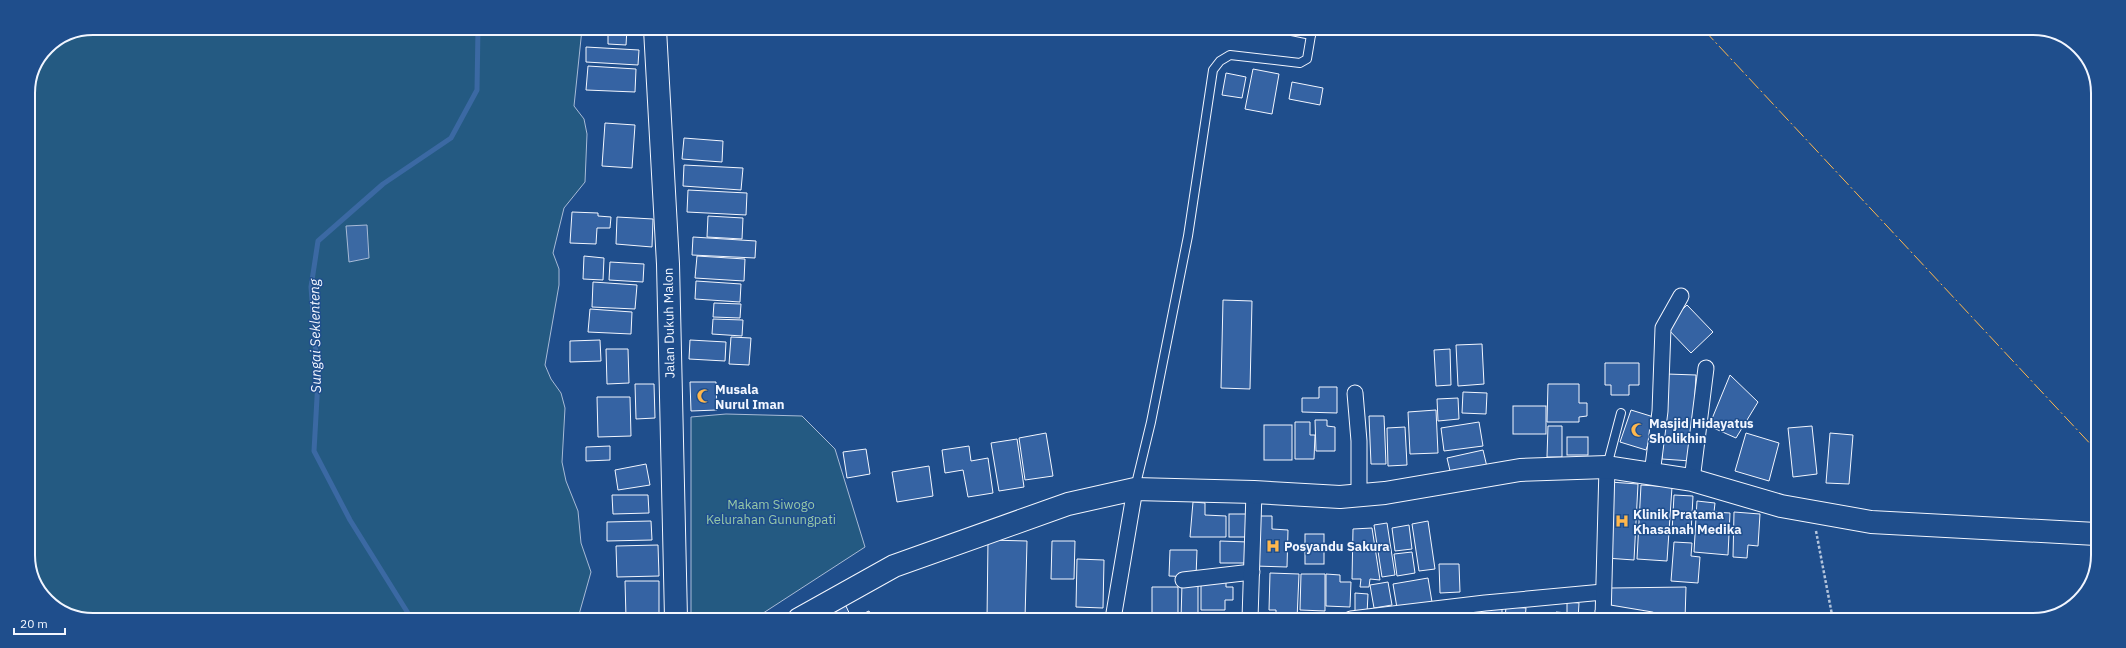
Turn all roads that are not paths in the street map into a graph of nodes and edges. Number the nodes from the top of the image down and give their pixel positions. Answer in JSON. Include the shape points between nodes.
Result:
{"nodes":[{"id":1,"x":655,"y":35,"type":"edge"},
{"id":2,"x":1311,"y":35,"type":"edge"},
{"id":3,"x":1682,"y":296,"type":"dead end"},
{"id":4,"x":1706,"y":368,"type":"dead end"},
{"id":5,"x":1355,"y":393,"type":"dead end"},
{"id":6,"x":1621,"y":413,"type":"dead end"},
{"id":7,"x":1607,"y":467,"type":"junction"},
{"id":8,"x":1652,"y":474,"type":"junction"},
{"id":9,"x":1692,"y":480,"type":"junction"},
{"id":10,"x":1135,"y":489,"type":"junction"},
{"id":11,"x":1254,"y":492,"type":"junction"},
{"id":12,"x":1359,"y":495,"type":"junction"},
{"id":13,"x":2091,"y":534,"type":"edge"},
{"id":14,"x":1252,"y":572,"type":"junction"},
{"id":15,"x":1184,"y":580,"type":"dead end"},
{"id":16,"x":1603,"y":592,"type":"junction"},
{"id":17,"x":823,"y":612,"type":"edge"},
{"id":18,"x":676,"y":613,"type":"edge"},
{"id":19,"x":1114,"y":613,"type":"edge"},
{"id":20,"x":1250,"y":613,"type":"edge"},
{"id":21,"x":1401,"y":613,"type":"edge"},
{"id":22,"x":1603,"y":613,"type":"edge"}],
"edges":[{"from":1,"to":18,"type":"main road","name":"Jalan Dukuh Malon","via":[[668,264]]},
{"from":2,"to":10,"type":"lane","via":[[1307,59],[1300,63],[1230,55],[1220,61],[1213,70],[1188,236]]},
{"from":3,"to":8,"type":"street","via":[[1663,328],[1660,411]]},
{"from":4,"to":9,"type":"street"},
{"from":5,"to":12,"type":"street","via":[[1359,441]]},
{"from":6,"to":7,"type":"lane"},
{"from":7,"to":8,"type":"main road"},
{"from":7,"to":12,"type":"main road","via":[[1520,470]]},
{"from":7,"to":16,"type":"street"},
{"from":8,"to":9,"type":"main road"},
{"from":9,"to":13,"type":"main road","via":[[1781,506],[1870,522]]},
{"from":10,"to":11,"type":"main road"},
{"from":10,"to":17,"type":"main road","via":[[1068,504],[894,566]]},
{"from":10,"to":19,"type":"street"},
{"from":11,"to":12,"type":"main road","via":[[1340,497]]},
{"from":11,"to":14,"type":"street"},
{"from":14,"to":15,"type":"street"},
{"from":14,"to":20,"type":"street"},
{"from":16,"to":21,"type":"street"},
{"from":16,"to":22,"type":"street"}]}
